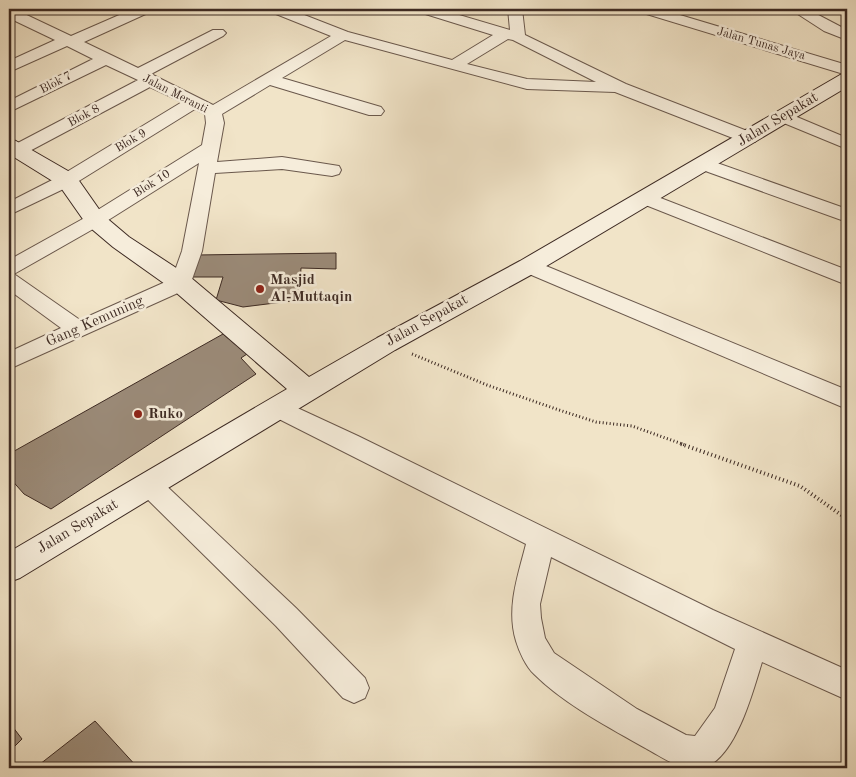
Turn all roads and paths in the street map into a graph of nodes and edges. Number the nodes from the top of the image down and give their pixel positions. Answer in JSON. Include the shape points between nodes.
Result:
{"nodes":[{"id":1,"x":144,"y":9,"type":"edge"},
{"id":2,"x":276,"y":9,"type":"edge"},
{"id":3,"x":424,"y":9,"type":"edge"},
{"id":4,"x":515,"y":9,"type":"edge"},
{"id":5,"x":645,"y":9,"type":"edge"},
{"id":6,"x":797,"y":9,"type":"edge"},
{"id":7,"x":16,"y":17,"type":"edge"},
{"id":8,"x":218,"y":33,"type":"dead end"},
{"id":9,"x":343,"y":35,"type":"junction"},
{"id":10,"x":847,"y":35,"type":"edge"},
{"id":11,"x":511,"y":36,"type":"junction"},
{"id":12,"x":69,"y":41,"type":"junction"},
{"id":13,"x":103,"y":60,"type":"junction"},
{"id":14,"x":454,"y":66,"type":"junction"},
{"id":15,"x":9,"y":67,"type":"edge"},
{"id":16,"x":847,"y":70,"type":"edge"},
{"id":17,"x":143,"y":78,"type":"junction"},
{"id":18,"x":268,"y":79,"type":"junction"},
{"id":19,"x":847,"y":79,"type":"edge"},
{"id":20,"x":620,"y":88,"type":"junction"},
{"id":21,"x":195,"y":102,"type":"junction"},
{"id":22,"x":9,"y":107,"type":"edge"},
{"id":23,"x":375,"y":111,"type":"dead end"},
{"id":24,"x":212,"y":112,"type":"junction"},
{"id":25,"x":785,"y":117,"type":"junction"},
{"id":26,"x":749,"y":138,"type":"junction"},
{"id":27,"x":847,"y":144,"type":"edge"},
{"id":28,"x":14,"y":148,"type":"edge"},
{"id":29,"x":210,"y":148,"type":"junction"},
{"id":30,"x":703,"y":164,"type":"junction"},
{"id":31,"x":206,"y":168,"type":"junction"},
{"id":32,"x":332,"y":170,"type":"dead end"},
{"id":33,"x":67,"y":180,"type":"junction"},
{"id":34,"x":645,"y":198,"type":"junction"},
{"id":35,"x":9,"y":208,"type":"edge"},
{"id":36,"x":847,"y":216,"type":"edge"},
{"id":37,"x":94,"y":220,"type":"junction"},
{"id":38,"x":529,"y":266,"type":"junction"},
{"id":39,"x":9,"y":269,"type":"edge"},
{"id":40,"x":847,"y":278,"type":"edge"},
{"id":41,"x":9,"y":280,"type":"edge"},
{"id":42,"x":181,"y":283,"type":"junction"},
{"id":43,"x":78,"y":330,"type":"junction"},
{"id":44,"x":386,"y":344,"type":"junction"},
{"id":45,"x":9,"y":360,"type":"edge"},
{"id":46,"x":307,"y":391,"type":"junction"},
{"id":47,"x":847,"y":400,"type":"edge"},
{"id":48,"x":278,"y":408,"type":"junction"},
{"id":49,"x":149,"y":484,"type":"junction"},
{"id":50,"x":847,"y":519,"type":"edge"},
{"id":51,"x":541,"y":538,"type":"junction"},
{"id":52,"x":9,"y":568,"type":"edge"},
{"id":53,"x":752,"y":644,"type":"junction"},
{"id":54,"x":847,"y":685,"type":"edge"},
{"id":55,"x":354,"y":688,"type":"dead end"}],
"edges":[{"from":1,"to":12,"type":"street"},
{"from":2,"to":9,"type":"street"},
{"from":3,"to":11,"type":"street"},
{"from":4,"to":11,"type":"street"},
{"from":5,"to":16,"type":"street","name":"Jalan Tunas Jaya"},
{"from":6,"to":10,"type":"street"},
{"from":7,"to":12,"type":"street","name":"Jalan Meranti"},
{"from":8,"to":17,"type":"street","name":"Blok 8"},
{"from":9,"to":14,"type":"street"},
{"from":9,"to":18,"type":"street"},
{"from":11,"to":14,"type":"street"},
{"from":11,"to":20,"type":"street"},
{"from":12,"to":13,"type":"street","name":"Jalan Meranti"},
{"from":12,"to":15,"type":"street"},
{"from":13,"to":17,"type":"street","name":"Jalan Meranti"},
{"from":13,"to":22,"type":"street","name":"Blok 7"},
{"from":14,"to":20,"type":"street","via":[[527,84]]},
{"from":17,"to":21,"type":"street","name":"Jalan Meranti"},
{"from":17,"to":28,"type":"street","name":"Blok 8"},
{"from":18,"to":23,"type":"street"},
{"from":18,"to":24,"type":"street"},
{"from":19,"to":25,"type":"main road","name":"Jalan Sepakat"},
{"from":20,"to":26,"type":"street"},
{"from":21,"to":24,"type":"street","name":"Jalan Meranti"},
{"from":21,"to":33,"type":"street","name":"Blok 9"},
{"from":24,"to":29,"type":"street","name":"Jalan Meranti","via":[[215,123]]},
{"from":25,"to":26,"type":"main road","name":"Jalan Sepakat"},
{"from":25,"to":27,"type":"street"},
{"from":26,"to":30,"type":"main road","name":"Jalan Sepakat"},
{"from":28,"to":33,"type":"main road"},
{"from":29,"to":31,"type":"street","name":"Jalan Meranti"},
{"from":29,"to":37,"type":"street","name":"Blok 10"},
{"from":30,"to":34,"type":"main road","name":"Jalan Sepakat"},
{"from":30,"to":36,"type":"street"},
{"from":31,"to":32,"type":"street","via":[[282,164]]},
{"from":31,"to":42,"type":"street","name":"Jalan Meranti","via":[[192,251]]},
{"from":33,"to":35,"type":"street","name":"Blok 9"},
{"from":33,"to":37,"type":"main road"},
{"from":34,"to":38,"type":"main road","name":"Jalan Sepakat"},
{"from":34,"to":40,"type":"street"},
{"from":37,"to":39,"type":"street","name":"Blok 10"},
{"from":37,"to":42,"type":"main road"},
{"from":38,"to":44,"type":"main road","name":"Jalan Sepakat"},
{"from":38,"to":47,"type":"street"},
{"from":41,"to":43,"type":"street"},
{"from":42,"to":43,"type":"street","name":"Gang Kemuning"},
{"from":42,"to":46,"type":"main road"},
{"from":43,"to":45,"type":"street","name":"Gang Kemuning"},
{"from":44,"to":46,"type":"main road","name":"Jalan Sepakat"},
{"from":44,"to":50,"type":"path","via":[[550,407],[596,422],[632,426],[800,486]]},
{"from":46,"to":48,"type":"main road","name":"Jalan Sepakat"},
{"from":48,"to":49,"type":"main road","name":"Jalan Sepakat"},
{"from":48,"to":51,"type":"street"},
{"from":49,"to":52,"type":"main road","name":"Jalan Sepakat"},
{"from":49,"to":55,"type":"street"},
{"from":51,"to":53,"type":"street"},
{"from":51,"to":53,"type":"street","via":[[526,604],[531,641],[543,663],[626,720],[684,751],[700,753],[711,746],[722,727]]},
{"from":53,"to":54,"type":"street"}]}
